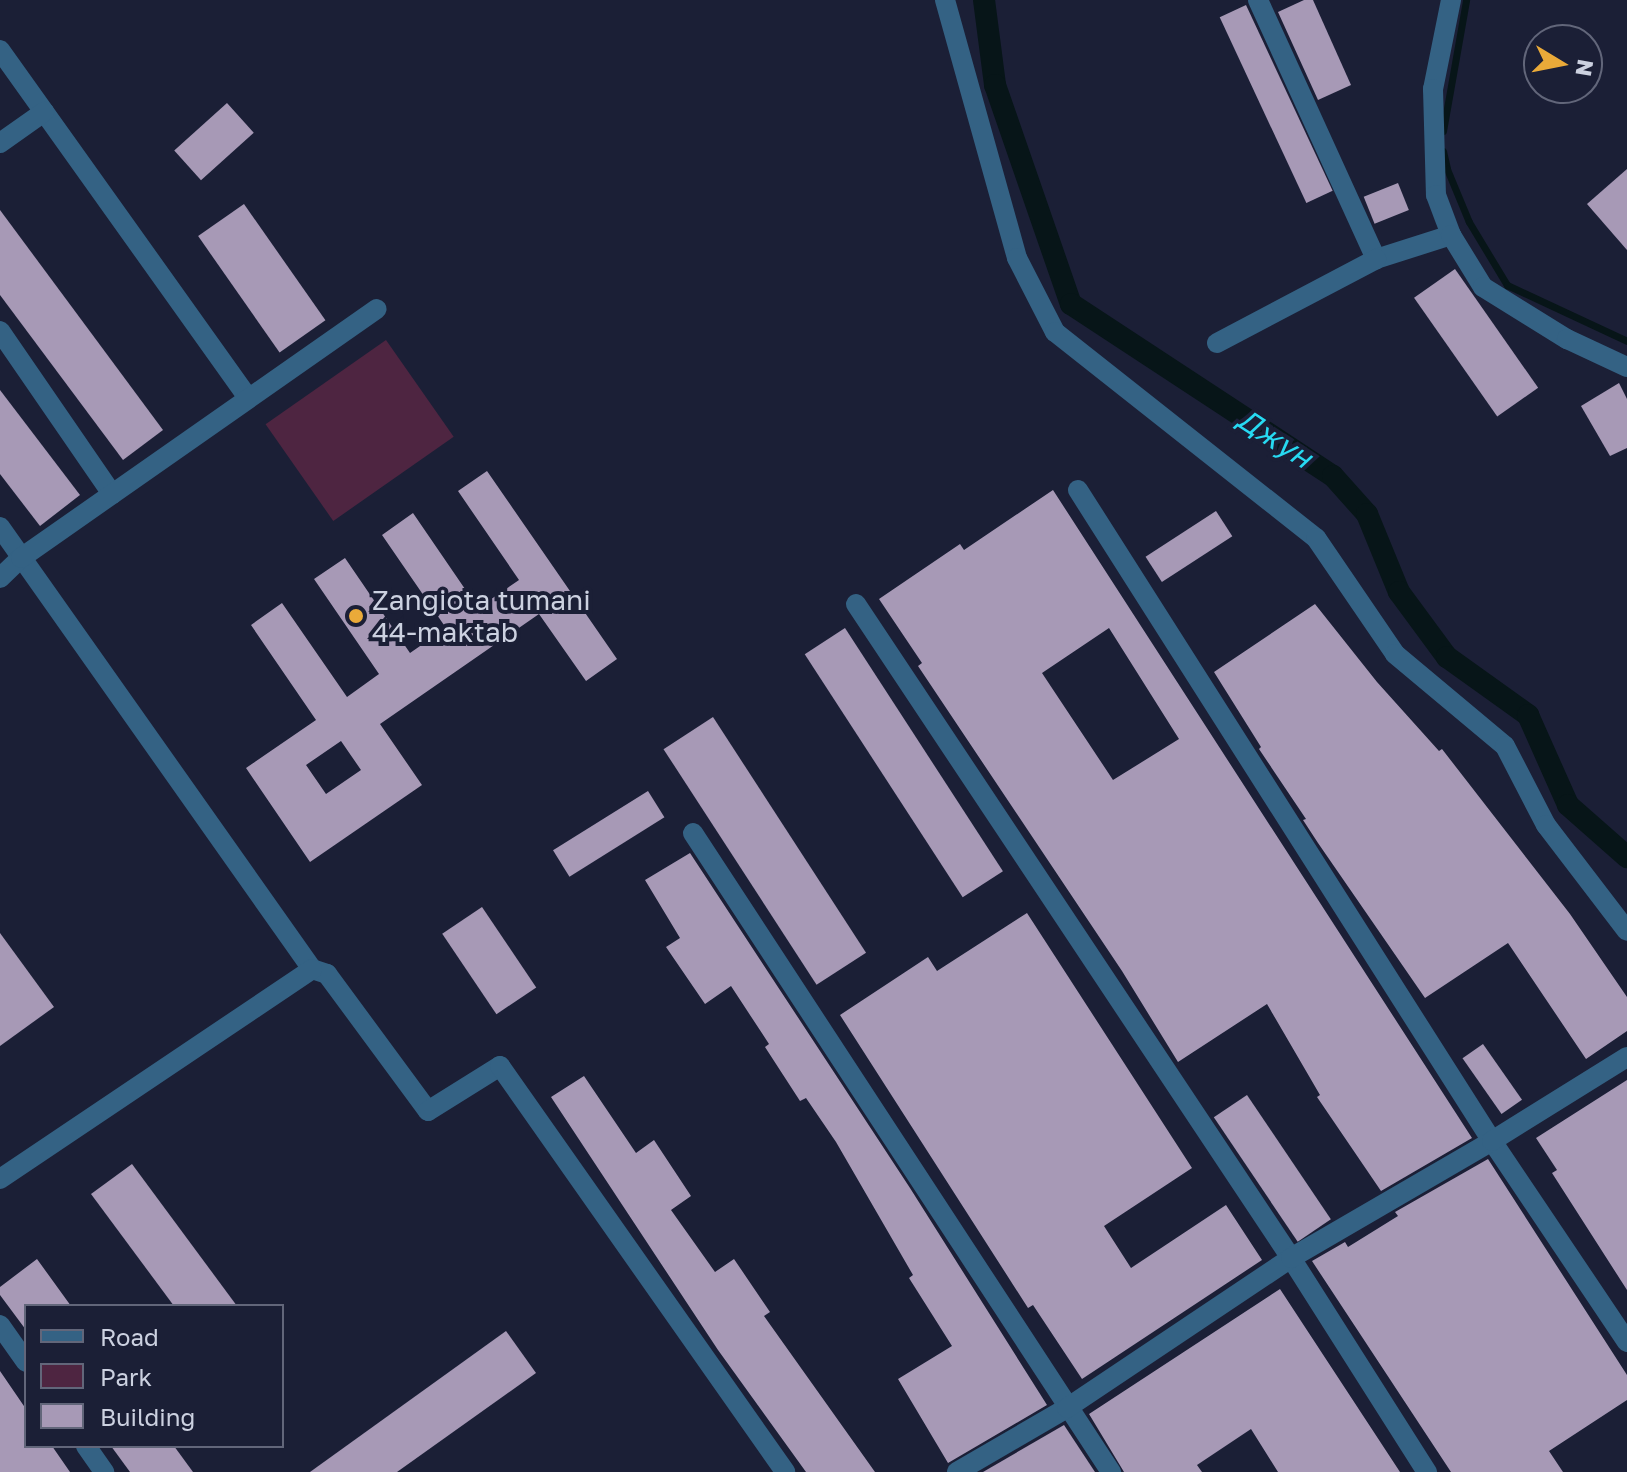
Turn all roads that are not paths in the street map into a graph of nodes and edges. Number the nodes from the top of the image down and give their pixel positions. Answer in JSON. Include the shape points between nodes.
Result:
{"nodes":[{"id":1,"x":945,"y":0,"type":"edge"},
{"id":2,"x":1258,"y":0,"type":"edge"},
{"id":3,"x":1451,"y":0,"type":"edge"},
{"id":4,"x":0,"y":50,"type":"edge"},
{"id":5,"x":44,"y":112,"type":"junction"},
{"id":6,"x":0,"y":143,"type":"edge"},
{"id":7,"x":1451,"y":235,"type":"junction"},
{"id":8,"x":1376,"y":259,"type":"junction"},
{"id":9,"x":377,"y":309,"type":"dead end"},
{"id":10,"x":0,"y":331,"type":"edge"},
{"id":11,"x":1217,"y":343,"type":"dead end"},
{"id":12,"x":1627,"y":367,"type":"edge"},
{"id":13,"x":248,"y":398,"type":"junction"},
{"id":14,"x":1078,"y":490,"type":"dead end"},
{"id":15,"x":112,"y":494,"type":"junction"},
{"id":16,"x":0,"y":527,"type":"edge"},
{"id":17,"x":21,"y":558,"type":"junction"},
{"id":18,"x":0,"y":578,"type":"edge"},
{"id":19,"x":856,"y":604,"type":"dead end"},
{"id":20,"x":693,"y":833,"type":"dead end"},
{"id":21,"x":1627,"y":931,"type":"edge"},
{"id":22,"x":312,"y":969,"type":"junction"},
{"id":23,"x":1627,"y":1057,"type":"edge"},
{"id":24,"x":1492,"y":1141,"type":"junction"},
{"id":25,"x":0,"y":1179,"type":"edge"},
{"id":26,"x":1291,"y":1258,"type":"junction"},
{"id":27,"x":0,"y":1325,"type":"edge"},
{"id":28,"x":1627,"y":1342,"type":"edge"},
{"id":29,"x":24,"y":1359,"type":"edge"},
{"id":30,"x":1067,"y":1408,"type":"junction"},
{"id":31,"x":87,"y":1448,"type":"edge"},
{"id":32,"x":104,"y":1472,"type":"edge"},
{"id":33,"x":785,"y":1472,"type":"edge"},
{"id":34,"x":957,"y":1472,"type":"edge"},
{"id":35,"x":1111,"y":1472,"type":"edge"},
{"id":36,"x":1427,"y":1472,"type":"edge"}],
"edges":[{"from":1,"to":21,"type":"street","via":[[1017,258],[1055,332],[1316,538],[1395,654],[1505,746],[1546,825]]},
{"from":2,"to":8,"type":"street"},
{"from":3,"to":7,"type":"street","via":[[1433,89],[1436,195]]},
{"from":4,"to":5,"type":"street"},
{"from":5,"to":6,"type":"street"},
{"from":5,"to":13,"type":"street"},
{"from":7,"to":8,"type":"street"},
{"from":7,"to":12,"type":"street","via":[[1483,287],[1567,339]]},
{"from":8,"to":11,"type":"street"},
{"from":9,"to":13,"type":"street"},
{"from":10,"to":15,"type":"street"},
{"from":13,"to":15,"type":"street"},
{"from":14,"to":24,"type":"street"},
{"from":15,"to":17,"type":"street"},
{"from":16,"to":17,"type":"street"},
{"from":17,"to":18,"type":"street"},
{"from":17,"to":22,"type":"street"},
{"from":19,"to":26,"type":"street"},
{"from":20,"to":30,"type":"street"},
{"from":22,"to":25,"type":"street"},
{"from":22,"to":33,"type":"street","via":[[327,974],[428,1111],[500,1066]]},
{"from":23,"to":24,"type":"street"},
{"from":24,"to":26,"type":"street"},
{"from":24,"to":28,"type":"street"},
{"from":26,"to":30,"type":"street"},
{"from":26,"to":36,"type":"street"},
{"from":27,"to":29,"type":"street"},
{"from":30,"to":34,"type":"street"},
{"from":30,"to":35,"type":"street"},
{"from":31,"to":32,"type":"street"}]}
